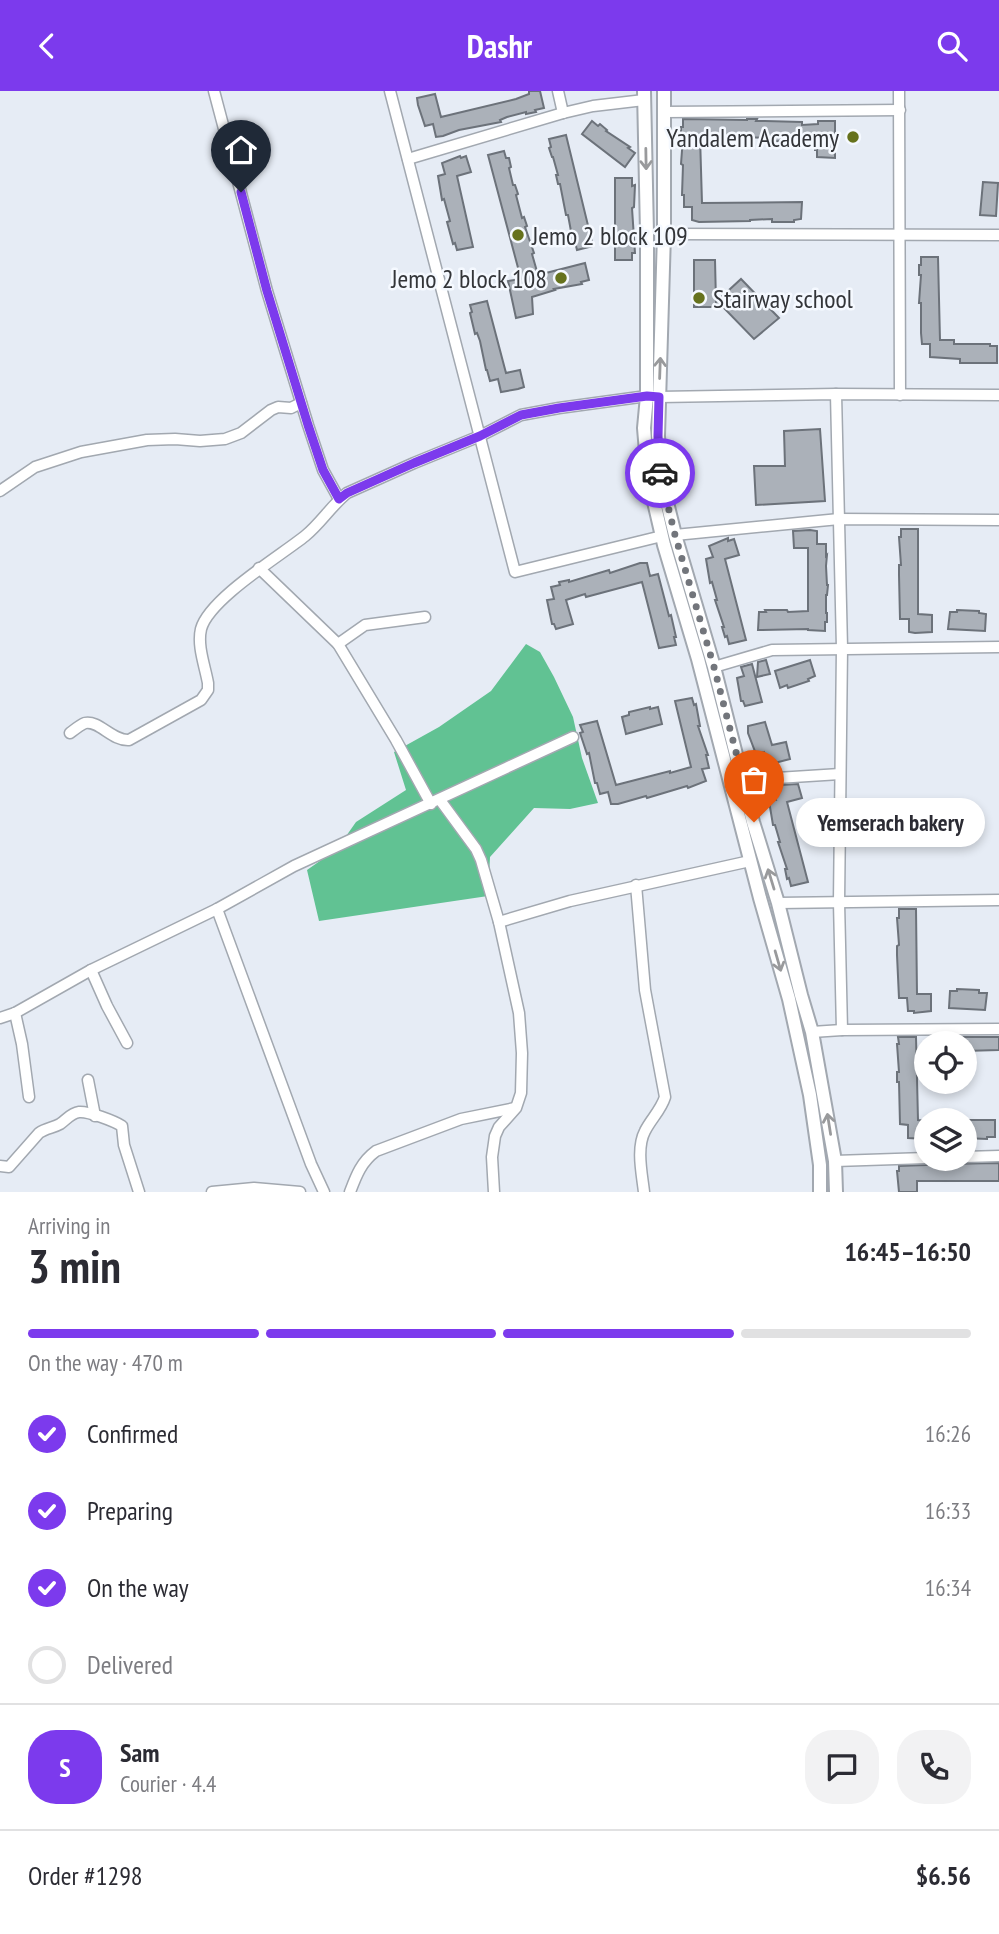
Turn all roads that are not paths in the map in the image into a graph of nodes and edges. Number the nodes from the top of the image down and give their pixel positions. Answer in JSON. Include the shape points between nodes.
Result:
{"nodes":[{"id":1,"x":214,"y":91,"type":"edge"},
{"id":2,"x":390,"y":91,"type":"edge"},
{"id":3,"x":558,"y":91,"type":"edge"},
{"id":4,"x":664,"y":91,"type":"edge"},
{"id":5,"x":899,"y":91,"type":"edge"},
{"id":6,"x":644,"y":95,"type":"edge"},
{"id":7,"x":900,"y":110,"type":"junction"},
{"id":8,"x":664,"y":112,"type":"junction"},
{"id":9,"x":563,"y":113,"type":"junction"},
{"id":10,"x":408,"y":159,"type":"junction"},
{"id":11,"x":664,"y":234,"type":"junction"},
{"id":12,"x":900,"y":236,"type":"junction"},
{"id":13,"x":999,"y":236,"type":"edge"},
{"id":14,"x":836,"y":394,"type":"junction"},
{"id":15,"x":901,"y":395,"type":"junction"},
{"id":16,"x":999,"y":395,"type":"edge"},
{"id":17,"x":653,"y":396,"type":"junction"},
{"id":18,"x":301,"y":403,"type":"junction"},
{"id":19,"x":480,"y":436,"type":"junction"},
{"id":20,"x":0,"y":491,"type":"edge"},
{"id":21,"x":339,"y":499,"type":"junction"},
{"id":22,"x":838,"y":519,"type":"junction"},
{"id":23,"x":999,"y":520,"type":"edge"},
{"id":24,"x":668,"y":535,"type":"junction"},
{"id":25,"x":260,"y":568,"type":"junction"},
{"id":26,"x":425,"y":617,"type":"dead end"},
{"id":27,"x":338,"y":644,"type":"junction"},
{"id":28,"x":999,"y":647,"type":"edge"},
{"id":29,"x":842,"y":648,"type":"junction"},
{"id":30,"x":714,"y":667,"type":"junction"},
{"id":31,"x":70,"y":733,"type":"dead end"},
{"id":32,"x":573,"y":737,"type":"dead end"},
{"id":33,"x":840,"y":774,"type":"junction"},
{"id":34,"x":743,"y":782,"type":"junction"},
{"id":35,"x":435,"y":802,"type":"junction"},
{"id":36,"x":747,"y":823,"type":"junction"},
{"id":37,"x":750,"y":860,"type":"junction"},
{"id":38,"x":636,"y":885,"type":"junction"},
{"id":39,"x":999,"y":900,"type":"edge"},
{"id":40,"x":839,"y":902,"type":"junction"},
{"id":41,"x":778,"y":903,"type":"junction"},
{"id":42,"x":217,"y":909,"type":"junction"},
{"id":43,"x":499,"y":922,"type":"junction"},
{"id":44,"x":91,"y":970,"type":"junction"},
{"id":45,"x":15,"y":1013,"type":"junction"},
{"id":46,"x":0,"y":1018,"type":"edge"},
{"id":47,"x":999,"y":1029,"type":"edge"},
{"id":48,"x":842,"y":1030,"type":"junction"},
{"id":49,"x":813,"y":1032,"type":"junction"},
{"id":50,"x":127,"y":1043,"type":"dead end"},
{"id":51,"x":88,"y":1080,"type":"dead end"},
{"id":52,"x":29,"y":1097,"type":"dead end"},
{"id":53,"x":516,"y":1108,"type":"junction"},
{"id":54,"x":95,"y":1116,"type":"junction"},
{"id":55,"x":999,"y":1156,"type":"edge"},
{"id":56,"x":977,"y":1157,"type":"edge"},
{"id":57,"x":914,"y":1158,"type":"edge"},
{"id":58,"x":835,"y":1161,"type":"junction"},
{"id":59,"x":0,"y":1166,"type":"edge"},
{"id":60,"x":139,"y":1192,"type":"edge"},
{"id":61,"x":212,"y":1192,"type":"edge"},
{"id":62,"x":300,"y":1192,"type":"edge"},
{"id":63,"x":324,"y":1192,"type":"edge"},
{"id":64,"x":349,"y":1192,"type":"edge"},
{"id":65,"x":494,"y":1192,"type":"edge"},
{"id":66,"x":644,"y":1192,"type":"edge"},
{"id":67,"x":820,"y":1192,"type":"edge"},
{"id":68,"x":836,"y":1192,"type":"edge"}],
"edges":[{"from":1,"to":18,"type":"street"},
{"from":2,"to":10,"type":"street"},
{"from":3,"to":9,"type":"street"},
{"from":4,"to":8,"type":"street"},
{"from":5,"to":7,"type":"street"},
{"from":6,"to":9,"type":"street"},
{"from":6,"to":17,"type":"street","one_way":true},
{"from":7,"to":8,"type":"street"},
{"from":7,"to":12,"type":"street"},
{"from":8,"to":11,"type":"street"},
{"from":9,"to":10,"type":"street"},
{"from":10,"to":19,"type":"street"},
{"from":11,"to":12,"type":"street"},
{"from":17,"to":11,"type":"street","one_way":true},
{"from":12,"to":13,"type":"street"},
{"from":12,"to":15,"type":"street"},
{"from":14,"to":15,"type":"street"},
{"from":14,"to":17,"type":"street"},
{"from":14,"to":22,"type":"street"},
{"from":15,"to":16,"type":"street"},
{"from":17,"to":19,"type":"street","via":[[521,415]]},
{"from":17,"to":24,"type":"street","via":[[644,428],[645,451],[651,490]]},
{"from":18,"to":20,"type":"street","via":[[271,410],[225,439],[146,440],[81,452],[35,467]]},
{"from":18,"to":21,"type":"street","via":[[323,470]]},
{"from":19,"to":21,"type":"street"},
{"from":19,"to":24,"type":"street","via":[[515,572]]},
{"from":21,"to":25,"type":"street","via":[[307,535]]},
{"from":22,"to":23,"type":"street"},
{"from":22,"to":24,"type":"street"},
{"from":22,"to":29,"type":"street"},
{"from":24,"to":30,"type":"street"},
{"from":24,"to":36,"type":"street","via":[[698,659]]},
{"from":25,"to":27,"type":"street"},
{"from":25,"to":31,"type":"street","via":[[206,618],[200,639],[208,690],[201,700],[129,740],[120,740],[89,722]]},
{"from":26,"to":27,"type":"street","via":[[365,625]]},
{"from":27,"to":35,"type":"street"},
{"from":28,"to":29,"type":"street"},
{"from":29,"to":30,"type":"street","via":[[772,650]]},
{"from":29,"to":33,"type":"street"},
{"from":30,"to":34,"type":"street"},
{"from":32,"to":35,"type":"street"},
{"from":33,"to":34,"type":"street"},
{"from":33,"to":40,"type":"street"},
{"from":34,"to":36,"type":"street"},
{"from":35,"to":42,"type":"street","via":[[294,866]]},
{"from":35,"to":43,"type":"street","via":[[476,849]]},
{"from":36,"to":37,"type":"street"},
{"from":41,"to":36,"type":"street","one_way":true},
{"from":37,"to":38,"type":"street"},
{"from":37,"to":67,"type":"street","one_way":true,"via":[[810,1095]]},
{"from":38,"to":43,"type":"street"},
{"from":38,"to":66,"type":"street","via":[[645,990],[665,1097],[643,1133]]},
{"from":39,"to":40,"type":"street"},
{"from":40,"to":41,"type":"street"},
{"from":40,"to":48,"type":"street"},
{"from":41,"to":49,"type":"street"},
{"from":42,"to":44,"type":"street"},
{"from":42,"to":63,"type":"street"},
{"from":43,"to":53,"type":"street","via":[[519,1013],[521,1093]]},
{"from":44,"to":45,"type":"street"},
{"from":44,"to":50,"type":"street"},
{"from":45,"to":46,"type":"street"},
{"from":45,"to":52,"type":"street"},
{"from":47,"to":48,"type":"street"},
{"from":48,"to":49,"type":"street"},
{"from":58,"to":49,"type":"street","one_way":true},
{"from":51,"to":54,"type":"street"},
{"from":53,"to":64,"type":"street","via":[[461,1119],[376,1151],[359,1168]]},
{"from":53,"to":65,"type":"street","via":[[495,1136]]},
{"from":54,"to":59,"type":"street","via":[[70,1115],[39,1133],[9,1167]]},
{"from":54,"to":60,"type":"street","via":[[122,1126]]},
{"from":55,"to":56,"type":"street"},
{"from":57,"to":58,"type":"street"},
{"from":58,"to":68,"type":"street"},
{"from":61,"to":62,"type":"street","via":[[254,1188]]}]}
